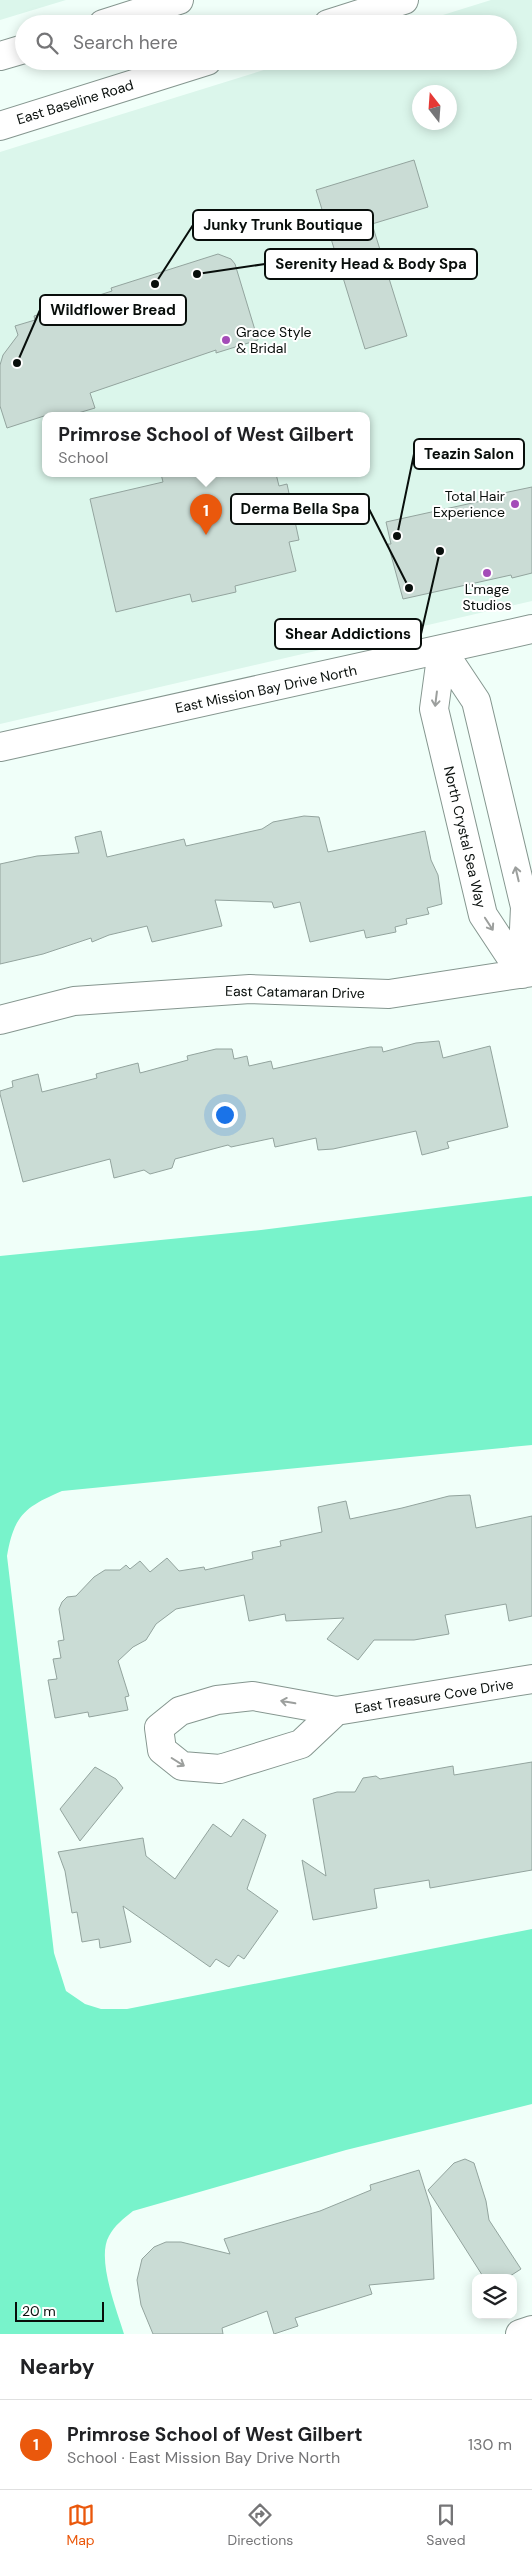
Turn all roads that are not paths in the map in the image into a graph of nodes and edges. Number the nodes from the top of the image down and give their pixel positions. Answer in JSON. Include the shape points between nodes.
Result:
{"nodes":[{"id":1,"x":179,"y":0,"type":"edge"},
{"id":2,"x":404,"y":0,"type":"edge"},
{"id":3,"x":132,"y":15,"type":"edge"},
{"id":4,"x":356,"y":15,"type":"edge"},
{"id":5,"x":15,"y":52,"type":"edge"},
{"id":6,"x":0,"y":56,"type":"edge"},
{"id":7,"x":178,"y":70,"type":"edge"},
{"id":8,"x":0,"y":126,"type":"edge"},
{"id":9,"x":532,"y":629,"type":"edge"},
{"id":10,"x":442,"y":650,"type":"junction"},
{"id":11,"x":0,"y":747,"type":"edge"},
{"id":12,"x":527,"y":973,"type":"edge"},
{"id":13,"x":0,"y":1020,"type":"edge"},
{"id":14,"x":532,"y":1679,"type":"edge"},
{"id":15,"x":336,"y":1711,"type":"junction"},
{"id":16,"x":532,"y":2330,"type":"edge"},
{"id":17,"x":520,"y":2334,"type":"edge"}],
"edges":[{"from":1,"to":3,"type":"street"},
{"from":2,"to":4,"type":"street"},
{"from":5,"to":6,"type":"street"},
{"from":7,"to":8,"type":"street","name":"East Baseline Road"},
{"from":9,"to":10,"type":"street","name":"East Mission Bay Drive North"},
{"from":10,"to":11,"type":"street","name":"East Mission Bay Drive North"},
{"from":12,"to":10,"type":"street","one_way":true,"via":[[525,907],[476,701]]},
{"from":10,"to":12,"type":"street","name":"North Crystal Sea Way","one_way":true,"via":[[434,709],[484,915]]},
{"from":12,"to":13,"type":"street","name":"East Catamaran Drive","via":[[389,994],[250,989],[74,1001]]},
{"from":14,"to":15,"type":"street","name":"East Treasure Cove Drive"},
{"from":15,"to":15,"type":"street","name":"East Treasure Cove Drive","one_way":true,"via":[[253,1696],[217,1700],[180,1711],[159,1728],[162,1750],[182,1766],[220,1769],[301,1744]]},
{"from":16,"to":17,"type":"street"}]}
